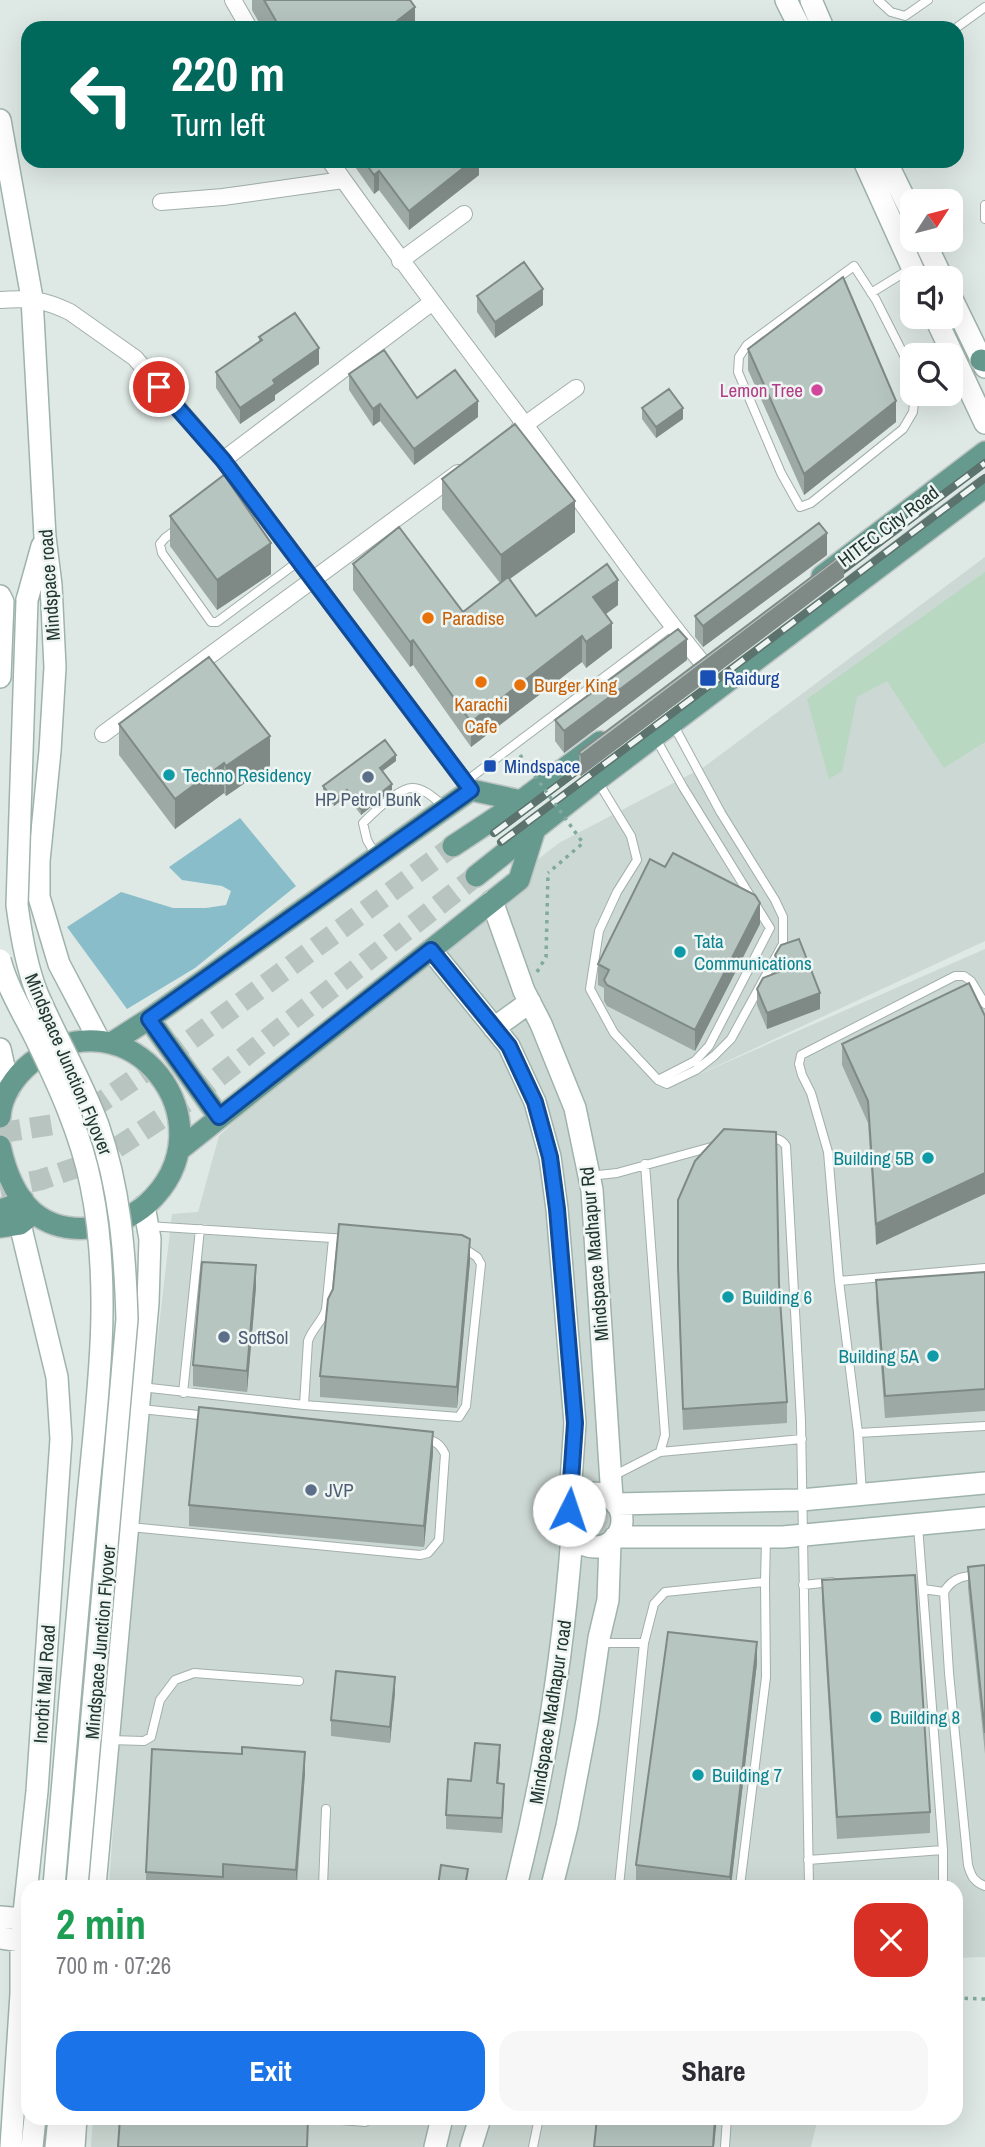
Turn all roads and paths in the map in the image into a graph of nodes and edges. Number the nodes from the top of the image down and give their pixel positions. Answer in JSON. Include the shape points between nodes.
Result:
{"nodes":[{"id":1,"x":233,"y":0,"type":"edge"},
{"id":2,"x":786,"y":0,"type":"edge"},
{"id":3,"x":811,"y":0,"type":"edge"},
{"id":4,"x":878,"y":0,"type":"edge"},
{"id":5,"x":928,"y":0,"type":"edge"},
{"id":6,"x":985,"y":7,"type":"edge"},
{"id":7,"x":245,"y":21,"type":"edge"},
{"id":8,"x":796,"y":21,"type":"edge"},
{"id":9,"x":820,"y":21,"type":"edge"},
{"id":10,"x":964,"y":23,"type":"edge"},
{"id":11,"x":0,"y":120,"type":"edge"},
{"id":12,"x":335,"y":168,"type":"edge"},
{"id":13,"x":867,"y":168,"type":"edge"},
{"id":14,"x":890,"y":168,"type":"edge"},
{"id":15,"x":343,"y":180,"type":"junction"},
{"id":16,"x":900,"y":189,"type":"edge"},
{"id":17,"x":161,"y":202,"type":"dead end"},
{"id":18,"x":985,"y":205,"type":"edge"},
{"id":19,"x":464,"y":214,"type":"dead end"},
{"id":20,"x":985,"y":219,"type":"edge"},
{"id":21,"x":400,"y":261,"type":"junction"},
{"id":22,"x":912,"y":266,"type":"edge"},
{"id":23,"x":900,"y":280,"type":"edge"},
{"id":24,"x":871,"y":293,"type":"junction"},
{"id":25,"x":32,"y":298,"type":"junction"},
{"id":26,"x":0,"y":300,"type":"edge"},
{"id":27,"x":431,"y":303,"type":"junction"},
{"id":28,"x":963,"y":321,"type":"edge"},
{"id":29,"x":900,"y":349,"type":"edge"},
{"id":30,"x":984,"y":363,"type":"edge"},
{"id":31,"x":963,"y":379,"type":"edge"},
{"id":32,"x":576,"y":388,"type":"dead end"},
{"id":33,"x":914,"y":406,"type":"edge"},
{"id":34,"x":985,"y":423,"type":"edge"},
{"id":35,"x":525,"y":425,"type":"junction"},
{"id":36,"x":503,"y":441,"type":"edge"},
{"id":37,"x":985,"y":452,"type":"edge"},
{"id":38,"x":223,"y":460,"type":"junction"},
{"id":39,"x":469,"y":465,"type":"edge"},
{"id":40,"x":985,"y":487,"type":"edge"},
{"id":41,"x":185,"y":524,"type":"edge"},
{"id":42,"x":45,"y":537,"type":"junction"},
{"id":43,"x":299,"y":561,"type":"junction"},
{"id":44,"x":313,"y":579,"type":"junction"},
{"id":45,"x":801,"y":592,"type":"edge"},
{"id":46,"x":1,"y":599,"type":"edge"},
{"id":47,"x":672,"y":626,"type":"junction"},
{"id":48,"x":725,"y":649,"type":"edge"},
{"id":49,"x":704,"y":665,"type":"junction"},
{"id":50,"x":0,"y":677,"type":"edge"},
{"id":51,"x":682,"y":681,"type":"edge"},
{"id":52,"x":673,"y":724,"type":"junction"},
{"id":53,"x":618,"y":729,"type":"edge"},
{"id":54,"x":103,"y":734,"type":"dead end"},
{"id":55,"x":655,"y":737,"type":"junction"},
{"id":56,"x":520,"y":755,"type":"dead end"},
{"id":57,"x":597,"y":780,"type":"junction"},
{"id":58,"x":468,"y":786,"type":"junction"},
{"id":59,"x":521,"y":801,"type":"junction"},
{"id":60,"x":446,"y":808,"type":"junction"},
{"id":61,"x":535,"y":829,"type":"junction"},
{"id":62,"x":453,"y":846,"type":"tunnel mouth"},
{"id":63,"x":377,"y":857,"type":"junction"},
{"id":64,"x":476,"y":876,"type":"tunnel mouth"},
{"id":65,"x":492,"y":901,"type":"junction"},
{"id":66,"x":431,"y":950,"type":"junction"},
{"id":67,"x":546,"y":957,"type":"dead end"},
{"id":68,"x":0,"y":960,"type":"edge"},
{"id":69,"x":530,"y":1002,"type":"junction"},
{"id":70,"x":985,"y":1004,"type":"edge"},
{"id":71,"x":149,"y":1019,"type":"junction"},
{"id":72,"x":494,"y":1028,"type":"junction"},
{"id":73,"x":106,"y":1041,"type":"junction"},
{"id":74,"x":0,"y":1049,"type":"edge"},
{"id":75,"x":561,"y":1074,"type":"junction"},
{"id":76,"x":657,"y":1080,"type":"junction"},
{"id":77,"x":531,"y":1094,"type":"junction"},
{"id":78,"x":3,"y":1101,"type":"edge"},
{"id":79,"x":219,"y":1117,"type":"junction"},
{"id":80,"x":750,"y":1139,"type":"edge"},
{"id":81,"x":725,"y":1143,"type":"edge"},
{"id":82,"x":0,"y":1146,"type":"edge"},
{"id":83,"x":179,"y":1150,"type":"junction"},
{"id":84,"x":645,"y":1164,"type":"junction"},
{"id":85,"x":589,"y":1176,"type":"junction"},
{"id":86,"x":0,"y":1210,"type":"edge"},
{"id":87,"x":19,"y":1216,"type":"edge"},
{"id":88,"x":146,"y":1216,"type":"junction"},
{"id":89,"x":200,"y":1229,"type":"junction"},
{"id":90,"x":333,"y":1239,"type":"junction"},
{"id":91,"x":361,"y":1240,"type":"edge"},
{"id":92,"x":458,"y":1246,"type":"edge"},
{"id":93,"x":985,"y":1268,"type":"edge"},
{"id":94,"x":839,"y":1281,"type":"junction"},
{"id":95,"x":183,"y":1393,"type":"junction"},
{"id":96,"x":139,"y":1398,"type":"junction"},
{"id":97,"x":304,"y":1405,"type":"junction"},
{"id":98,"x":218,"y":1417,"type":"edge"},
{"id":99,"x":985,"y":1426,"type":"edge"},
{"id":100,"x":858,"y":1433,"type":"junction"},
{"id":101,"x":418,"y":1438,"type":"edge"},
{"id":102,"x":802,"y":1439,"type":"junction"},
{"id":103,"x":660,"y":1452,"type":"junction"},
{"id":104,"x":985,"y":1483,"type":"edge"},
{"id":105,"x":613,"y":1493,"type":"junction"},
{"id":106,"x":862,"y":1496,"type":"junction"},
{"id":107,"x":801,"y":1500,"type":"junction"},
{"id":108,"x":569,"y":1510,"type":"junction"},
{"id":109,"x":985,"y":1518,"type":"edge"},
{"id":110,"x":918,"y":1523,"type":"junction"},
{"id":111,"x":128,"y":1527,"type":"junction"},
{"id":112,"x":572,"y":1536,"type":"junction"},
{"id":113,"x":803,"y":1536,"type":"junction"},
{"id":114,"x":766,"y":1537,"type":"junction"},
{"id":115,"x":613,"y":1540,"type":"junction"},
{"id":116,"x":985,"y":1574,"type":"edge"},
{"id":117,"x":921,"y":1575,"type":"junction"},
{"id":118,"x":908,"y":1576,"type":"edge"},
{"id":119,"x":843,"y":1581,"type":"edge"},
{"id":120,"x":765,"y":1582,"type":"junction"},
{"id":121,"x":803,"y":1585,"type":"junction"},
{"id":122,"x":923,"y":1589,"type":"junction"},
{"id":123,"x":944,"y":1592,"type":"junction"},
{"id":124,"x":49,"y":1613,"type":"junction"},
{"id":125,"x":119,"y":1623,"type":"junction"},
{"id":126,"x":598,"y":1643,"type":"junction"},
{"id":127,"x":644,"y":1643,"type":"junction"},
{"id":128,"x":299,"y":1681,"type":"dead end"},
{"id":129,"x":108,"y":1740,"type":"junction"},
{"id":130,"x":326,"y":1809,"type":"dead end"},
{"id":131,"x":943,"y":1850,"type":"junction"},
{"id":132,"x":808,"y":1860,"type":"junction"},
{"id":133,"x":27,"y":1880,"type":"edge"},
{"id":134,"x":55,"y":1880,"type":"edge"},
{"id":135,"x":78,"y":1880,"type":"edge"},
{"id":136,"x":96,"y":1880,"type":"edge"},
{"id":137,"x":323,"y":1880,"type":"edge"},
{"id":138,"x":518,"y":1880,"type":"edge"},
{"id":139,"x":553,"y":1880,"type":"edge"},
{"id":140,"x":619,"y":1880,"type":"edge"},
{"id":141,"x":741,"y":1880,"type":"edge"},
{"id":142,"x":809,"y":1880,"type":"edge"},
{"id":143,"x":943,"y":1880,"type":"edge"},
{"id":144,"x":985,"y":1886,"type":"edge"},
{"id":145,"x":0,"y":1917,"type":"edge"},
{"id":146,"x":21,"y":1919,"type":"edge"},
{"id":147,"x":21,"y":1922,"type":"edge"},
{"id":148,"x":10,"y":1940,"type":"edge"},
{"id":149,"x":963,"y":1998,"type":"edge"},
{"id":150,"x":985,"y":1999,"type":"edge"},
{"id":151,"x":34,"y":2125,"type":"edge"},
{"id":152,"x":58,"y":2125,"type":"edge"},
{"id":153,"x":76,"y":2125,"type":"edge"},
{"id":154,"x":440,"y":2125,"type":"edge"},
{"id":155,"x":478,"y":2125,"type":"edge"},
{"id":156,"x":538,"y":2125,"type":"edge"},
{"id":157,"x":727,"y":2125,"type":"edge"},
{"id":158,"x":11,"y":2147,"type":"edge"},
{"id":159,"x":32,"y":2147,"type":"edge"},
{"id":160,"x":56,"y":2147,"type":"edge"},
{"id":161,"x":74,"y":2147,"type":"edge"},
{"id":162,"x":435,"y":2147,"type":"edge"},
{"id":163,"x":471,"y":2147,"type":"edge"},
{"id":164,"x":533,"y":2147,"type":"edge"},
{"id":165,"x":725,"y":2147,"type":"edge"}],
"edges":[{"from":1,"to":7,"type":"street"},
{"from":2,"to":8,"type":"main road"},
{"from":3,"to":9,"type":"main road"},
{"from":4,"to":5,"type":"lane","via":[[891,12],[905,16]]},
{"from":6,"to":10,"type":"lane"},
{"from":11,"to":25,"type":"main road","name":"Mindspace road"},
{"from":12,"to":15,"type":"street"},
{"from":13,"to":22,"type":"main road"},
{"from":14,"to":16,"type":"main road"},
{"from":15,"to":17,"type":"street"},
{"from":15,"to":21,"type":"street"},
{"from":18,"to":20,"type":"lane"},
{"from":19,"to":21,"type":"street"},
{"from":21,"to":27,"type":"street"},
{"from":23,"to":24,"type":"lane"},
{"from":24,"to":29,"type":"lane"},
{"from":24,"to":33,"type":"lane","via":[[854,266],[747,345],[739,357],[738,372],[800,507],[903,429]]},
{"from":25,"to":26,"type":"street"},
{"from":25,"to":38,"type":"street","via":[[69,312],[135,358]]},
{"from":25,"to":42,"type":"main road","name":"Mindspace road"},
{"from":27,"to":35,"type":"street"},
{"from":27,"to":38,"type":"street"},
{"from":28,"to":30,"type":"main road"},
{"from":31,"to":34,"type":"main road"},
{"from":32,"to":35,"type":"street"},
{"from":35,"to":36,"type":"street"},
{"from":35,"to":47,"type":"street"},
{"from":37,"to":45,"type":"main road","name":"HITEC City Road"},
{"from":38,"to":43,"type":"street","via":[[238,488]]},
{"from":39,"to":44,"type":"street"},
{"from":40,"to":52,"type":"main road","name":"HITEC City Road"},
{"from":41,"to":43,"type":"lane","via":[[160,544],[211,622]]},
{"from":42,"to":73,"type":"main road","name":"Mindspace road","via":[[55,667],[39,897],[59,964]]},
{"from":42,"to":135,"type":"main road","name":"Mindspace Junction Flyover","bridge":true,"via":[[27,600],[17,905],[37,993],[77,1072],[111,1166],[125,1257],[127,1319]]},
{"from":43,"to":44,"type":"street"},
{"from":44,"to":54,"type":"street"},
{"from":44,"to":58,"type":"street"},
{"from":46,"to":50,"type":"main road"},
{"from":47,"to":49,"type":"street"},
{"from":47,"to":58,"type":"lane"},
{"from":48,"to":49,"type":"main road"},
{"from":49,"to":51,"type":"main road"},
{"from":52,"to":55,"type":"main road","name":"HITEC City Road"},
{"from":52,"to":76,"type":"lane","via":[[775,900],[783,917],[783,944],[731,1039],[696,1070],[667,1084]]},
{"from":53,"to":59,"type":"main road"},
{"from":55,"to":57,"type":"main road","name":"HITEC City Road"},
{"from":55,"to":76,"type":"lane","via":[[770,928],[709,1046],[695,1061]]},
{"from":56,"to":67,"type":"path","bridge":true,"via":[[583,843],[548,873]]},
{"from":57,"to":61,"type":"main road","name":"HITEC City Road"},
{"from":57,"to":76,"type":"lane","via":[[628,832],[637,860],[599,931],[590,989],[614,1033]]},
{"from":58,"to":59,"type":"main road"},
{"from":58,"to":60,"type":"main road"},
{"from":59,"to":62,"type":"main road"},
{"from":60,"to":63,"type":"main road"},
{"from":60,"to":63,"type":"lane","via":[[425,792],[402,790],[363,823]]},
{"from":61,"to":64,"type":"main road","name":"HITEC City Road"},
{"from":61,"to":65,"type":"main road","via":[[519,880]]},
{"from":63,"to":71,"type":"main road"},
{"from":65,"to":66,"type":"main road"},
{"from":65,"to":69,"type":"main road","name":"Mindspace Madhapur Rd"},
{"from":66,"to":72,"type":"main road"},
{"from":66,"to":79,"type":"main road"},
{"from":68,"to":134,"type":"main road","name":"Mindspace Junction Flyover","bridge":true,"via":[[81,1145],[98,1227],[104,1295]]},
{"from":69,"to":72,"type":"main road"},
{"from":69,"to":75,"type":"main road","name":"Mindspace Madhapur Rd"},
{"from":70,"to":94,"type":"lane","via":[[971,981],[955,976],[801,1055],[802,1075],[828,1152]]},
{"from":71,"to":73,"type":"main road"},
{"from":71,"to":79,"type":"main road"},
{"from":72,"to":77,"type":"main road","via":[[509,1046]]},
{"from":73,"to":78,"type":"main road","via":[[83,1040],[43,1054],[24,1069]]},
{"from":73,"to":83,"type":"main road","via":[[152,1067],[166,1084],[176,1105]]},
{"from":74,"to":78,"type":"main road"},
{"from":75,"to":77,"type":"main road"},
{"from":75,"to":85,"type":"main road","name":"Mindspace Madhapur Rd","via":[[575,1108]]},
{"from":77,"to":108,"type":"main road","via":[[550,1157],[557,1209],[575,1423]]},
{"from":79,"to":83,"type":"main road"},
{"from":80,"to":102,"type":"lane","via":[[776,1138],[786,1146]]},
{"from":81,"to":84,"type":"lane"},
{"from":82,"to":87,"type":"main road"},
{"from":83,"to":88,"type":"main road"},
{"from":84,"to":85,"type":"lane"},
{"from":84,"to":103,"type":"lane","via":[[665,1434]]},
{"from":85,"to":105,"type":"main road","name":"Mindspace Madhapur Rd"},
{"from":86,"to":87,"type":"main road","via":[[12,1206]]},
{"from":87,"to":88,"type":"main road","via":[[77,1229]]},
{"from":87,"to":124,"type":"main road","name":"Inorbit Mall Road","via":[[57,1377],[61,1439]]},
{"from":88,"to":89,"type":"lane"},
{"from":88,"to":96,"type":"main road","via":[[148,1303]]},
{"from":89,"to":90,"type":"lane"},
{"from":89,"to":95,"type":"lane"},
{"from":90,"to":91,"type":"lane"},
{"from":90,"to":97,"type":"lane","via":[[326,1310],[308,1342]]},
{"from":92,"to":97,"type":"lane","via":[[481,1264],[464,1412],[453,1416]]},
{"from":93,"to":94,"type":"lane"},
{"from":94,"to":100,"type":"lane"},
{"from":95,"to":96,"type":"lane"},
{"from":95,"to":97,"type":"lane"},
{"from":96,"to":98,"type":"lane"},
{"from":96,"to":111,"type":"main road"},
{"from":99,"to":100,"type":"lane"},
{"from":100,"to":106,"type":"lane"},
{"from":101,"to":111,"type":"lane","via":[[434,1440],[445,1454],[439,1540],[428,1553]]},
{"from":102,"to":103,"type":"lane"},
{"from":102,"to":107,"type":"lane"},
{"from":103,"to":105,"type":"lane"},
{"from":104,"to":106,"type":"main road"},
{"from":105,"to":107,"type":"main road"},
{"from":105,"to":108,"type":"main road","via":[[587,1493]]},
{"from":105,"to":115,"type":"main road","via":[[622,1512],[621,1530]]},
{"from":106,"to":107,"type":"main road"},
{"from":107,"to":113,"type":"lane"},
{"from":108,"to":112,"type":"main road","via":[[567,1524]]},
{"from":109,"to":110,"type":"main road"},
{"from":110,"to":113,"type":"main road"},
{"from":110,"to":117,"type":"lane"},
{"from":111,"to":125,"type":"main road"},
{"from":112,"to":115,"type":"main road","via":[[590,1548],[601,1548]]},
{"from":112,"to":138,"type":"main road","name":"Mindspace Madhapur road","via":[[563,1642],[533,1818]]},
{"from":113,"to":114,"type":"main road"},
{"from":113,"to":121,"type":"lane"},
{"from":114,"to":115,"type":"main road"},
{"from":114,"to":120,"type":"lane"},
{"from":115,"to":126,"type":"main road","name":"Mindspace Madhapur road","via":[[608,1600]]},
{"from":116,"to":123,"type":"lane","via":[[957,1577]]},
{"from":117,"to":118,"type":"lane"},
{"from":117,"to":122,"type":"lane"},
{"from":119,"to":121,"type":"lane"},
{"from":120,"to":127,"type":"lane","via":[[665,1592],[654,1604]]},
{"from":120,"to":141,"type":"lane","via":[[766,1677]]},
{"from":121,"to":132,"type":"lane"},
{"from":122,"to":123,"type":"lane"},
{"from":122,"to":131,"type":"lane"},
{"from":123,"to":144,"type":"lane","via":[[968,1865],[977,1883]]},
{"from":124,"to":125,"type":"main road"},
{"from":124,"to":133,"type":"main road","name":"Inorbit Mall Road"},
{"from":125,"to":129,"type":"main road"},
{"from":126,"to":127,"type":"lane"},
{"from":126,"to":139,"type":"main road","name":"Mindspace Madhapur road","via":[[575,1786]]},
{"from":127,"to":140,"type":"lane"},
{"from":128,"to":129,"type":"lane","via":[[194,1673],[169,1687],[156,1712],[151,1737],[145,1741]]},
{"from":129,"to":136,"type":"main road"},
{"from":130,"to":137,"type":"lane"},
{"from":131,"to":132,"type":"lane"},
{"from":131,"to":143,"type":"lane"},
{"from":132,"to":142,"type":"lane"},
{"from":145,"to":146,"type":"main road"},
{"from":147,"to":148,"type":"main road","name":"Inorbit Mall Road"},
{"from":148,"to":158,"type":"main road","name":"Inorbit Mall Road","via":[[21,1994]]},
{"from":149,"to":150,"type":"path"},
{"from":151,"to":159,"type":"main road"},
{"from":152,"to":160,"type":"main road"},
{"from":153,"to":161,"type":"main road"},
{"from":154,"to":162,"type":"main road"},
{"from":155,"to":163,"type":"main road"},
{"from":156,"to":164,"type":"lane"},
{"from":157,"to":165,"type":"lane"}]}
